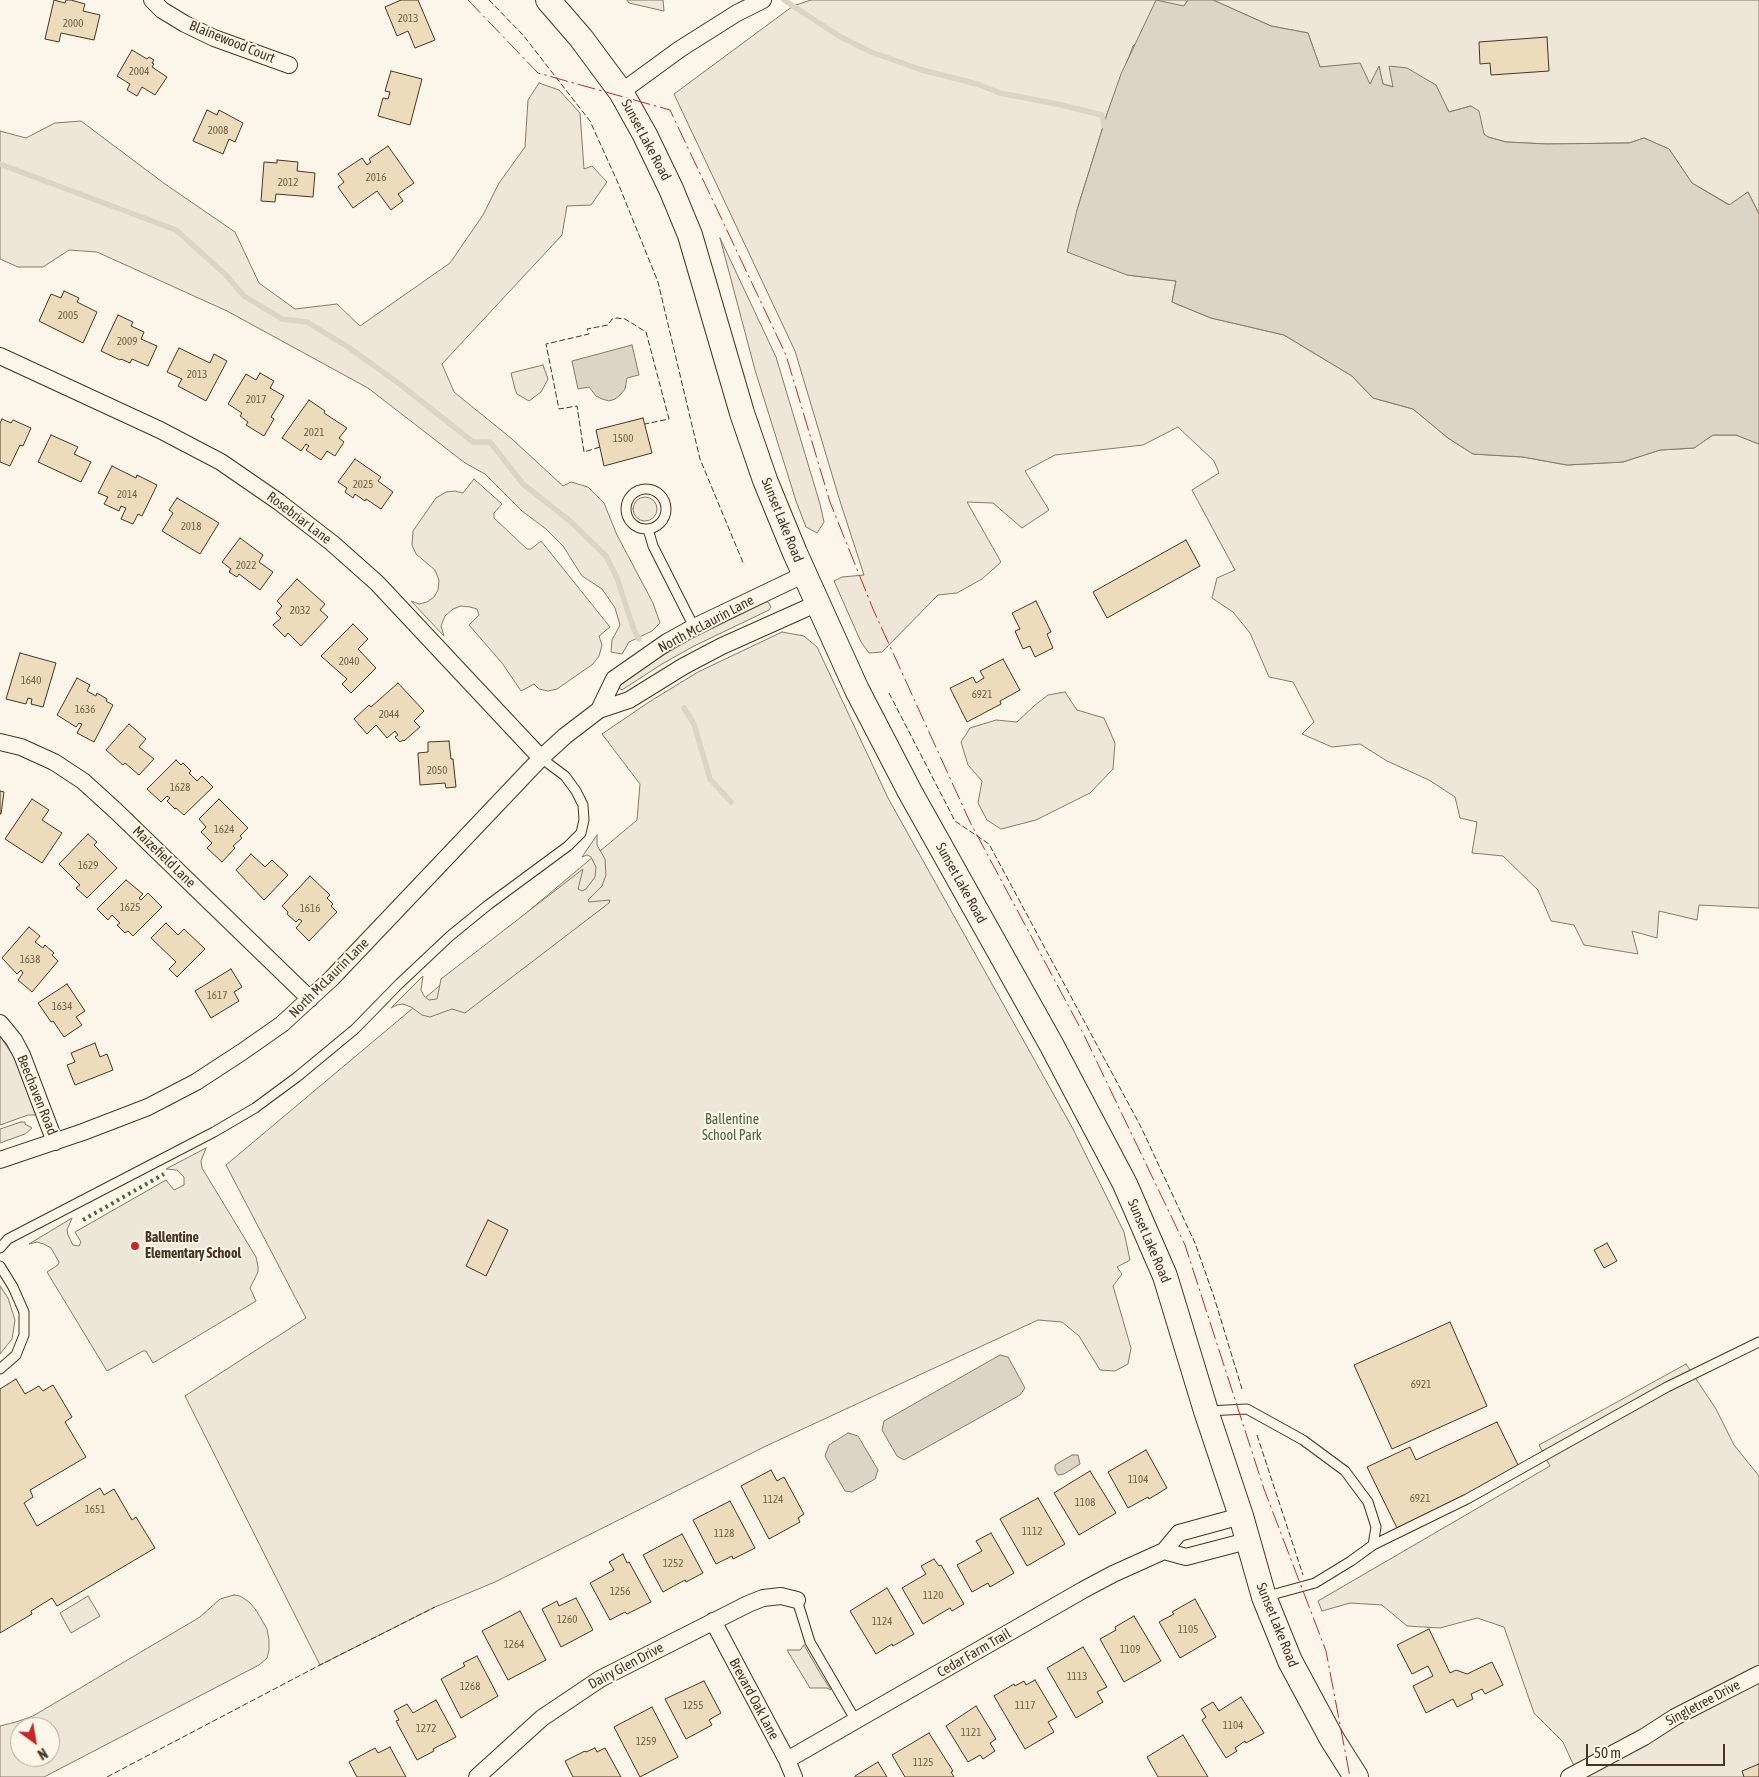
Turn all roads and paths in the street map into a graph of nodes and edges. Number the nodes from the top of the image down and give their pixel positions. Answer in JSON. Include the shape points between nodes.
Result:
{"nodes":[{"id":1,"x":152,"y":0,"type":"edge"},
{"id":2,"x":548,"y":0,"type":"edge"},
{"id":3,"x":763,"y":0,"type":"edge"},
{"id":4,"x":289,"y":65,"type":"dead end"},
{"id":5,"x":621,"y":92,"type":"junction"},
{"id":6,"x":0,"y":356,"type":"edge"},
{"id":7,"x":648,"y":528,"type":"junction"},
{"id":8,"x":805,"y":574,"type":"junction"},
{"id":9,"x":818,"y":603,"type":"junction"},
{"id":10,"x":694,"y":627,"type":"junction"},
{"id":11,"x":599,"y":710,"type":"junction"},
{"id":12,"x":0,"y":742,"type":"edge"},
{"id":13,"x":541,"y":758,"type":"junction"},
{"id":14,"x":310,"y":999,"type":"junction"},
{"id":15,"x":0,"y":1023,"type":"edge"},
{"id":16,"x":55,"y":1142,"type":"junction"},
{"id":17,"x":0,"y":1160,"type":"edge"},
{"id":18,"x":0,"y":1248,"type":"edge"},
{"id":19,"x":0,"y":1266,"type":"edge"},
{"id":20,"x":1759,"y":1342,"type":"edge"},
{"id":21,"x":0,"y":1369,"type":"edge"},
{"id":22,"x":1206,"y":1411,"type":"junction"},
{"id":23,"x":1241,"y":1516,"type":"junction"},
{"id":24,"x":1247,"y":1541,"type":"junction"},
{"id":25,"x":1373,"y":1545,"type":"junction"},
{"id":26,"x":1164,"y":1551,"type":"junction"},
{"id":27,"x":1264,"y":1597,"type":"junction"},
{"id":28,"x":797,"y":1600,"type":"joint"},
{"id":29,"x":713,"y":1621,"type":"junction"},
{"id":30,"x":1759,"y":1674,"type":"edge"},
{"id":31,"x":856,"y":1721,"type":"junction"},
{"id":32,"x":787,"y":1760,"type":"junction"},
{"id":33,"x":477,"y":1777,"type":"edge"},
{"id":34,"x":794,"y":1777,"type":"edge"},
{"id":35,"x":1356,"y":1777,"type":"edge"},
{"id":36,"x":1569,"y":1777,"type":"edge"}],
"edges":[{"from":1,"to":4,"type":"street","name":"Blainewood Court","via":[[162,10],[199,31]]},
{"from":2,"to":5,"type":"main road","name":"Sunset Lake Road"},
{"from":3,"to":5,"type":"street","via":[[680,49]]},
{"from":5,"to":8,"type":"main road","name":"Sunset Lake Road","via":[[668,181],[690,235],[742,413],[765,480]]},
{"from":6,"to":13,"type":"street","name":"Rosebriar Lane","via":[[221,462],[279,502],[377,583]]},
{"from":7,"to":7,"type":"lane","via":[[658,526],[666,508],[662,496],[643,489],[631,496],[626,509],[631,522],[637,527]]},
{"from":7,"to":10,"type":"lane","via":[[653,546]]},
{"from":8,"to":9,"type":"main road","name":"Sunset Lake Road"},
{"from":8,"to":10,"type":"street","name":"North McLaurin Lane"},
{"from":9,"to":11,"type":"street","name":"North McLaurin Lane","via":[[722,646],[629,700]]},
{"from":9,"to":22,"type":"main road","name":"Sunset Lake Road","via":[[884,744],[1125,1184],[1165,1276]]},
{"from":10,"to":11,"type":"street","name":"North McLaurin Lane","via":[[614,680]]},
{"from":11,"to":13,"type":"street","name":"North McLaurin Lane"},
{"from":12,"to":14,"type":"street","name":"Maizefield Lane","via":[[21,747],[54,762],[83,781]]},
{"from":13,"to":14,"type":"street","name":"North McLaurin Lane"},
{"from":13,"to":18,"type":"lane","via":[[565,776],[583,805],[581,833],[568,846],[450,936],[355,1029],[255,1108],[8,1239]]},
{"from":14,"to":16,"type":"street","name":"North McLaurin Lane","via":[[266,1035],[196,1082],[148,1107]]},
{"from":15,"to":16,"type":"street","name":"Beechaven Road","via":[[22,1055]]},
{"from":16,"to":17,"type":"street","name":"North McLaurin Lane"},
{"from":19,"to":21,"type":"lane","via":[[24,1312],[24,1335],[16,1355]]},
{"from":20,"to":25,"type":"lane","via":[[1668,1387],[1467,1499]]},
{"from":22,"to":23,"type":"main road","name":"Sunset Lake Road"},
{"from":22,"to":25,"type":"lane","via":[[1247,1409],[1304,1440],[1345,1471],[1368,1502],[1376,1527]]},
{"from":23,"to":24,"type":"main road","name":"Sunset Lake Road"},
{"from":23,"to":26,"type":"street","name":"Cedar Farm Trail","via":[[1179,1533]]},
{"from":24,"to":26,"type":"street","via":[[1186,1557]]},
{"from":24,"to":27,"type":"main road","name":"Sunset Lake Road"},
{"from":25,"to":27,"type":"lane","via":[[1315,1583]]},
{"from":26,"to":31,"type":"street","name":"Cedar Farm Trail","via":[[1105,1578]]},
{"from":27,"to":35,"type":"main road","name":"Sunset Lake Road","via":[[1290,1661]]},
{"from":28,"to":29,"type":"street","name":"Dairy Glen Drive","via":[[781,1596],[763,1598]]},
{"from":28,"to":31,"type":"lane","via":[[810,1642]]},
{"from":29,"to":32,"type":"street","name":"Brevard Oak Lane"},
{"from":29,"to":33,"type":"street","name":"Dairy Glen Drive","via":[[576,1694],[535,1723]]},
{"from":30,"to":36,"type":"street","name":"Singletree Drive"},
{"from":31,"to":32,"type":"street","name":"Cedar Farm Trail"},
{"from":32,"to":34,"type":"street","name":"Brevard Oak Lane"}]}
